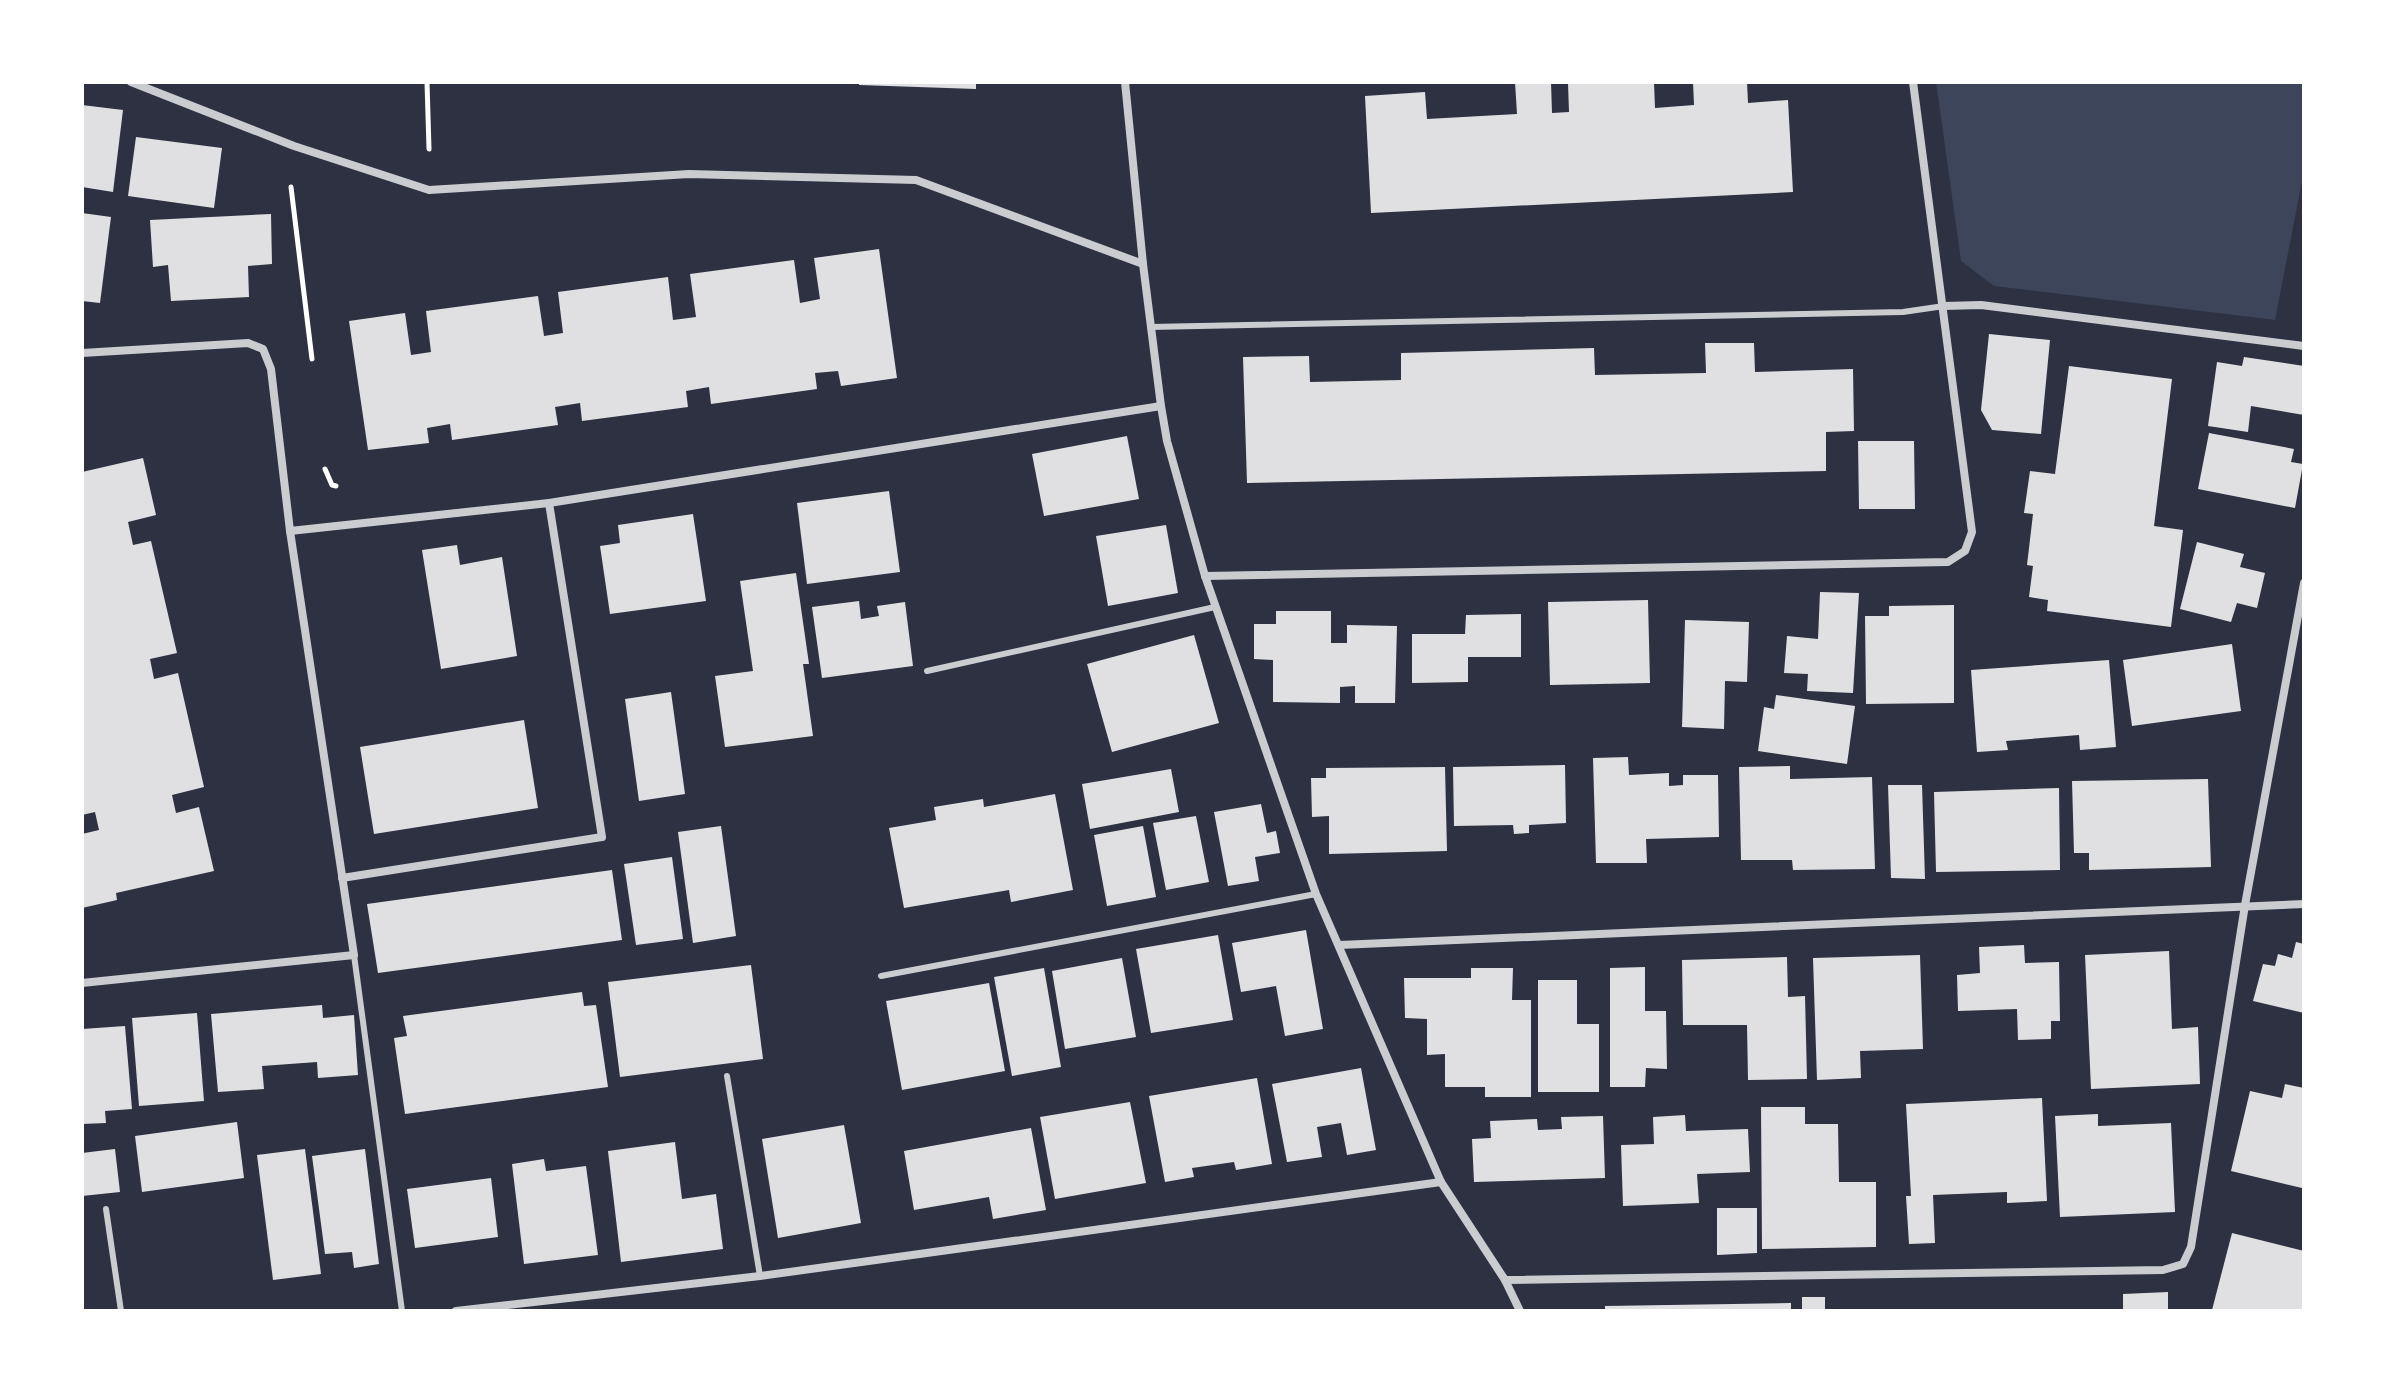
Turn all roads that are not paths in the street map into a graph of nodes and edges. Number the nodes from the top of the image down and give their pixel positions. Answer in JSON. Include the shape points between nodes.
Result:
{"nodes":[{"id":1,"x":131,"y":82,"type":"edge"},
{"id":2,"x":1125,"y":82,"type":"edge"},
{"id":3,"x":1913,"y":82,"type":"edge"},
{"id":4,"x":1143,"y":264,"type":"junction"},
{"id":5,"x":1944,"y":306,"type":"junction"},
{"id":6,"x":1150,"y":327,"type":"junction"},
{"id":7,"x":2304,"y":346,"type":"edge"},
{"id":8,"x":82,"y":353,"type":"edge"},
{"id":9,"x":1161,"y":406,"type":"junction"},
{"id":10,"x":549,"y":503,"type":"junction"},
{"id":11,"x":290,"y":531,"type":"junction"},
{"id":12,"x":1205,"y":576,"type":"junction"},
{"id":13,"x":2304,"y":583,"type":"edge"},
{"id":14,"x":1215,"y":607,"type":"junction"},
{"id":15,"x":927,"y":671,"type":"dead end"},
{"id":16,"x":342,"y":878,"type":"junction"},
{"id":17,"x":1316,"y":894,"type":"junction"},
{"id":18,"x":2304,"y":904,"type":"edge"},
{"id":19,"x":2245,"y":905,"type":"junction"},
{"id":20,"x":1339,"y":945,"type":"junction"},
{"id":21,"x":354,"y":955,"type":"junction"},
{"id":22,"x":881,"y":976,"type":"dead end"},
{"id":23,"x":82,"y":983,"type":"edge"},
{"id":24,"x":727,"y":1076,"type":"dead end"},
{"id":25,"x":1441,"y":1182,"type":"junction"},
{"id":26,"x":106,"y":1209,"type":"dead end"},
{"id":27,"x":760,"y":1276,"type":"junction"},
{"id":28,"x":1505,"y":1280,"type":"junction"},
{"id":29,"x":121,"y":1311,"type":"edge"},
{"id":30,"x":402,"y":1311,"type":"edge"},
{"id":31,"x":456,"y":1311,"type":"edge"},
{"id":32,"x":1520,"y":1311,"type":"edge"}],
"edges":[{"from":1,"to":4,"type":"street","via":[[294,146],[429,190],[689,174],[916,180]]},
{"from":2,"to":4,"type":"street"},
{"from":3,"to":5,"type":"street"},
{"from":4,"to":6,"type":"street"},
{"from":5,"to":6,"type":"lane","via":[[1903,312]]},
{"from":5,"to":7,"type":"street","via":[[1981,305]]},
{"from":5,"to":12,"type":"street","via":[[1972,532],[1965,551],[1948,562]]},
{"from":6,"to":9,"type":"street"},
{"from":8,"to":11,"type":"street","via":[[248,343],[263,349],[271,369]]},
{"from":9,"to":10,"type":"street"},
{"from":9,"to":12,"type":"street"},
{"from":10,"to":11,"type":"street"},
{"from":10,"to":16,"type":"street","via":[[602,837]]},
{"from":11,"to":16,"type":"street"},
{"from":12,"to":14,"type":"street"},
{"from":13,"to":19,"type":"street"},
{"from":14,"to":15,"type":"lane"},
{"from":14,"to":17,"type":"street"},
{"from":16,"to":21,"type":"street"},
{"from":17,"to":20,"type":"street"},
{"from":17,"to":22,"type":"lane"},
{"from":18,"to":19,"type":"street"},
{"from":19,"to":20,"type":"street"},
{"from":19,"to":28,"type":"street","via":[[2191,1247],[2183,1264],[2163,1270]]},
{"from":20,"to":25,"type":"street"},
{"from":21,"to":23,"type":"street"},
{"from":21,"to":30,"type":"lane"},
{"from":24,"to":27,"type":"lane"},
{"from":25,"to":27,"type":"street"},
{"from":25,"to":28,"type":"street"},
{"from":26,"to":29,"type":"lane"},
{"from":27,"to":31,"type":"street"},
{"from":28,"to":32,"type":"street"}]}
